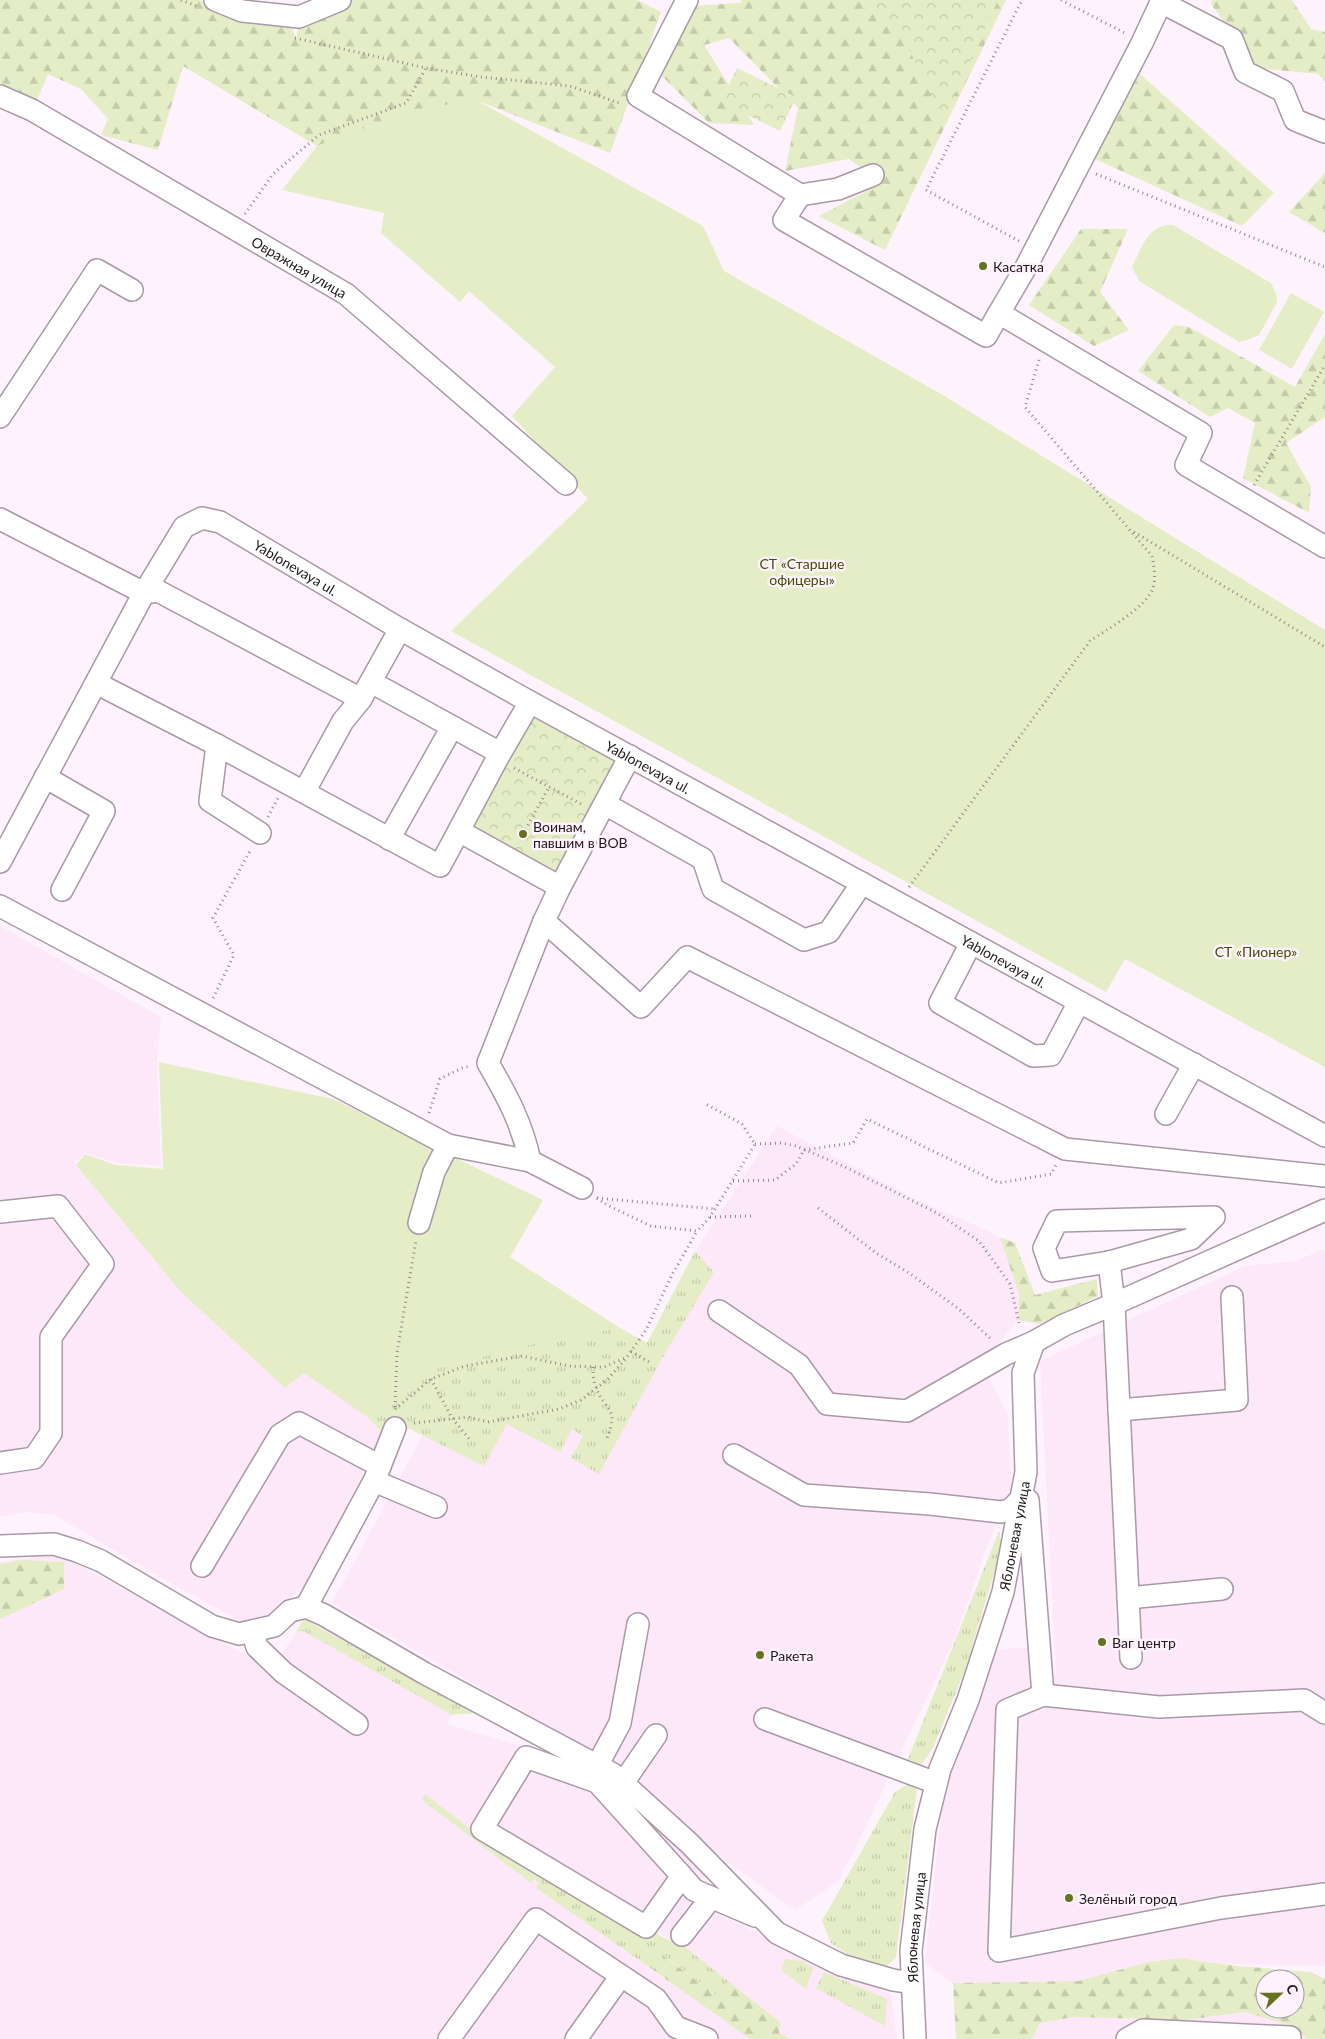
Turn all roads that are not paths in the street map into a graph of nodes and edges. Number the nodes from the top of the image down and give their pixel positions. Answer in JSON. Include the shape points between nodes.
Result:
{"nodes":[{"id":1,"x":340,"y":0,"type":"edge"},
{"id":2,"x":687,"y":0,"type":"edge"},
{"id":3,"x":1161,"y":1,"type":"edge"},
{"id":4,"x":206,"y":4,"type":"edge"},
{"id":5,"x":0,"y":96,"type":"edge"},
{"id":6,"x":1325,"y":132,"type":"edge"},
{"id":7,"x":873,"y":176,"type":"dead end"},
{"id":8,"x":800,"y":195,"type":"junction"},
{"id":9,"x":132,"y":290,"type":"dead end"},
{"id":10,"x":999,"y":313,"type":"junction"},
{"id":11,"x":0,"y":417,"type":"edge"},
{"id":12,"x":566,"y":484,"type":"dead end"},
{"id":13,"x":0,"y":519,"type":"edge"},
{"id":14,"x":1325,"y":547,"type":"edge"},
{"id":15,"x":144,"y":593,"type":"junction"},
{"id":16,"x":400,"y":629,"type":"junction"},
{"id":17,"x":96,"y":684,"type":"junction"},
{"id":18,"x":366,"y":691,"type":"junction"},
{"id":19,"x":530,"y":702,"type":"junction"},
{"id":20,"x":452,"y":727,"type":"junction"},
{"id":21,"x":217,"y":746,"type":"junction"},
{"id":22,"x":498,"y":756,"type":"junction"},
{"id":23,"x":630,"y":756,"type":"junction"},
{"id":24,"x":45,"y":777,"type":"junction"},
{"id":25,"x":295,"y":787,"type":"junction"},
{"id":26,"x":602,"y":809,"type":"junction"},
{"id":27,"x":459,"y":831,"type":"junction"},
{"id":28,"x":260,"y":833,"type":"road end"},
{"id":29,"x":390,"y":840,"type":"junction"},
{"id":30,"x":0,"y":862,"type":"edge"},
{"id":31,"x":862,"y":883,"type":"junction"},
{"id":32,"x":560,"y":887,"type":"junction"},
{"id":33,"x":62,"y":890,"type":"dead end"},
{"id":34,"x":0,"y":906,"type":"edge"},
{"id":35,"x":544,"y":921,"type":"junction"},
{"id":36,"x":971,"y":942,"type":"junction"},
{"id":37,"x":1079,"y":1002,"type":"junction"},
{"id":38,"x":1194,"y":1064,"type":"junction"},
{"id":39,"x":1166,"y":1114,"type":"dead end"},
{"id":40,"x":1325,"y":1136,"type":"edge"},
{"id":41,"x":448,"y":1145,"type":"junction"},
{"id":42,"x":530,"y":1161,"type":"junction"},
{"id":43,"x":1325,"y":1176,"type":"edge"},
{"id":44,"x":590,"y":1193,"type":"road end"},
{"id":45,"x":1325,"y":1210,"type":"edge"},
{"id":46,"x":0,"y":1212,"type":"edge"},
{"id":47,"x":419,"y":1224,"type":"road end"},
{"id":48,"x":1109,"y":1262,"type":"junction"},
{"id":49,"x":1232,"y":1297,"type":"dead end"},
{"id":50,"x":1114,"y":1304,"type":"junction"},
{"id":51,"x":719,"y":1312,"type":"dead end"},
{"id":52,"x":1021,"y":1348,"type":"junction"},
{"id":53,"x":1119,"y":1410,"type":"junction"},
{"id":54,"x":395,"y":1418,"type":"road end"},
{"id":55,"x":734,"y":1456,"type":"dead end"},
{"id":56,"x":0,"y":1463,"type":"edge"},
{"id":57,"x":1026,"y":1472,"type":"junction"},
{"id":58,"x":377,"y":1474,"type":"junction"},
{"id":59,"x":1022,"y":1498,"type":"junction"},
{"id":60,"x":436,"y":1507,"type":"dead end"},
{"id":61,"x":0,"y":1546,"type":"edge"},
{"id":62,"x":202,"y":1566,"type":"dead end"},
{"id":63,"x":1222,"y":1589,"type":"dead end"},
{"id":64,"x":1128,"y":1598,"type":"junction"},
{"id":65,"x":306,"y":1607,"type":"junction"},
{"id":66,"x":638,"y":1624,"type":"dead end"},
{"id":67,"x":252,"y":1631,"type":"junction"},
{"id":68,"x":1131,"y":1658,"type":"dead end"},
{"id":69,"x":1043,"y":1695,"type":"junction"},
{"id":70,"x":1325,"y":1713,"type":"edge"},
{"id":71,"x":765,"y":1719,"type":"dead end"},
{"id":72,"x":357,"y":1724,"type":"dead end"},
{"id":73,"x":656,"y":1734,"type":"dead end"},
{"id":74,"x":597,"y":1766,"type":"junction"},
{"id":75,"x":623,"y":1783,"type":"junction"},
{"id":76,"x":936,"y":1783,"type":"junction"},
{"id":77,"x":682,"y":1876,"type":"junction"},
{"id":78,"x":1325,"y":1894,"type":"edge"},
{"id":79,"x":711,"y":1898,"type":"junction"},
{"id":80,"x":764,"y":1920,"type":"junction"},
{"id":81,"x":682,"y":1935,"type":"dead end"},
{"id":82,"x":621,"y":1976,"type":"junction"},
{"id":83,"x":912,"y":1982,"type":"junction"},
{"id":84,"x":671,"y":2033,"type":"edge"},
{"id":85,"x":449,"y":2039,"type":"edge"},
{"id":86,"x":576,"y":2039,"type":"edge"},
{"id":87,"x":707,"y":2039,"type":"edge"},
{"id":88,"x":916,"y":2039,"type":"edge"},
{"id":89,"x":1127,"y":2039,"type":"edge"},
{"id":90,"x":1290,"y":2039,"type":"edge"}],
"edges":[{"from":1,"to":4,"type":"street","via":[[299,17]]},
{"from":2,"to":8,"type":"street","via":[[638,96]]},
{"from":3,"to":6,"type":"street","via":[[1232,39],[1245,72],[1284,91],[1295,120]]},
{"from":3,"to":10,"type":"street"},
{"from":5,"to":12,"type":"street","name":"Овражная улица","via":[[32,110],[346,294]]},
{"from":7,"to":8,"type":"street","via":[[838,189]]},
{"from":8,"to":10,"type":"street","via":[[784,220],[986,336]]},
{"from":9,"to":11,"type":"street","via":[[97,270]]},
{"from":10,"to":14,"type":"street","via":[[1201,433],[1186,465]]},
{"from":13,"to":15,"type":"street"},
{"from":15,"to":16,"type":"street","name":"Yablonevaya ul.","via":[[184,527],[202,518],[220,522]]},
{"from":15,"to":17,"type":"street","name":"Yablonevaya ul."},
{"from":15,"to":18,"type":"street","via":[[158,590]]},
{"from":16,"to":18,"type":"street"},
{"from":16,"to":19,"type":"street","name":"Yablonevaya ul."},
{"from":17,"to":21,"type":"street"},
{"from":17,"to":24,"type":"street","name":"Yablonevaya ul."},
{"from":18,"to":20,"type":"street"},
{"from":18,"to":25,"type":"street"},
{"from":19,"to":22,"type":"street"},
{"from":19,"to":23,"type":"street","name":"Yablonevaya ul."},
{"from":20,"to":22,"type":"street"},
{"from":20,"to":29,"type":"street"},
{"from":21,"to":25,"type":"street"},
{"from":21,"to":28,"type":"street","via":[[210,801]]},
{"from":22,"to":27,"type":"street"},
{"from":23,"to":26,"type":"street"},
{"from":23,"to":31,"type":"street","name":"Yablonevaya ul."},
{"from":24,"to":30,"type":"street","name":"Yablonevaya ul."},
{"from":24,"to":33,"type":"street","via":[[104,810]]},
{"from":25,"to":29,"type":"street"},
{"from":26,"to":31,"type":"street","via":[[703,859],[713,890],[804,940],[829,932]]},
{"from":26,"to":32,"type":"street"},
{"from":27,"to":29,"type":"street","via":[[440,866]]},
{"from":27,"to":32,"type":"street"},
{"from":31,"to":36,"type":"street","name":"Yablonevaya ul."},
{"from":32,"to":35,"type":"street"},
{"from":34,"to":41,"type":"street"},
{"from":35,"to":42,"type":"street","via":[[488,1062],[516,1112]]},
{"from":35,"to":43,"type":"street","via":[[641,1007],[687,957],[1065,1149]]},
{"from":36,"to":37,"type":"street","name":"Yablonevaya ul."},
{"from":36,"to":37,"type":"street","via":[[940,1003],[1033,1056],[1051,1055]]},
{"from":37,"to":38,"type":"street","name":"Yablonevaya ul."},
{"from":38,"to":39,"type":"street"},
{"from":38,"to":40,"type":"street","name":"Yablonevaya ul."},
{"from":41,"to":42,"type":"street"},
{"from":41,"to":47,"type":"street","via":[[434,1172]]},
{"from":42,"to":44,"type":"street"},
{"from":45,"to":50,"type":"street"},
{"from":46,"to":56,"type":"street","via":[[58,1206],[102,1264],[51,1337],[51,1433],[34,1458]]},
{"from":48,"to":48,"type":"street","via":[[1191,1239],[1214,1217],[1057,1221],[1044,1248],[1052,1271]]},
{"from":48,"to":50,"type":"street"},
{"from":49,"to":53,"type":"street","via":[[1237,1400]]},
{"from":50,"to":52,"type":"street"},
{"from":50,"to":53,"type":"street"},
{"from":51,"to":52,"type":"street","via":[[799,1365],[827,1404],[907,1411]]},
{"from":52,"to":57,"type":"street","name":"Яблоневая улица"},
{"from":53,"to":64,"type":"street"},
{"from":54,"to":58,"type":"street"},
{"from":55,"to":59,"type":"street","via":[[804,1495],[1001,1512],[1010,1510]]},
{"from":57,"to":59,"type":"street","name":"Яблоневая улица"},
{"from":57,"to":69,"type":"street"},
{"from":58,"to":60,"type":"street"},
{"from":58,"to":62,"type":"street","via":[[299,1423],[280,1435]]},
{"from":58,"to":65,"type":"street"},
{"from":59,"to":76,"type":"street","name":"Яблоневая улица","via":[[1003,1592],[968,1700]]},
{"from":61,"to":67,"type":"street","via":[[54,1544],[102,1561],[212,1626],[239,1634]]},
{"from":63,"to":64,"type":"street"},
{"from":64,"to":68,"type":"street"},
{"from":65,"to":67,"type":"street","via":[[290,1611],[274,1626]]},
{"from":65,"to":74,"type":"street"},
{"from":66,"to":74,"type":"street","via":[[620,1723]]},
{"from":67,"to":72,"type":"street","via":[[258,1647],[284,1673]]},
{"from":69,"to":70,"type":"street","via":[[1159,1707],[1304,1700]]},
{"from":69,"to":78,"type":"street","via":[[1008,1710],[999,1950],[1221,1908]]},
{"from":71,"to":76,"type":"street"},
{"from":73,"to":75,"type":"street"},
{"from":74,"to":75,"type":"street"},
{"from":75,"to":80,"type":"street","via":[[689,1842]]},
{"from":76,"to":83,"type":"street","name":"Яблоневая улица","via":[[925,1829],[911,1951]]},
{"from":77,"to":77,"type":"street","via":[[646,1926],[482,1829],[526,1757],[597,1782]]},
{"from":77,"to":79,"type":"street","via":[[694,1890]]},
{"from":79,"to":80,"type":"street"},
{"from":79,"to":81,"type":"street"},
{"from":80,"to":83,"type":"street","via":[[777,1933],[841,1965]]},
{"from":82,"to":84,"type":"street","via":[[656,2000]]},
{"from":82,"to":85,"type":"street","via":[[536,1919]]},
{"from":82,"to":86,"type":"street"},
{"from":83,"to":88,"type":"street","name":"Яблоневая улица"},
{"from":84,"to":87,"type":"street"},
{"from":89,"to":90,"type":"street","via":[[1143,2030]]}]}
